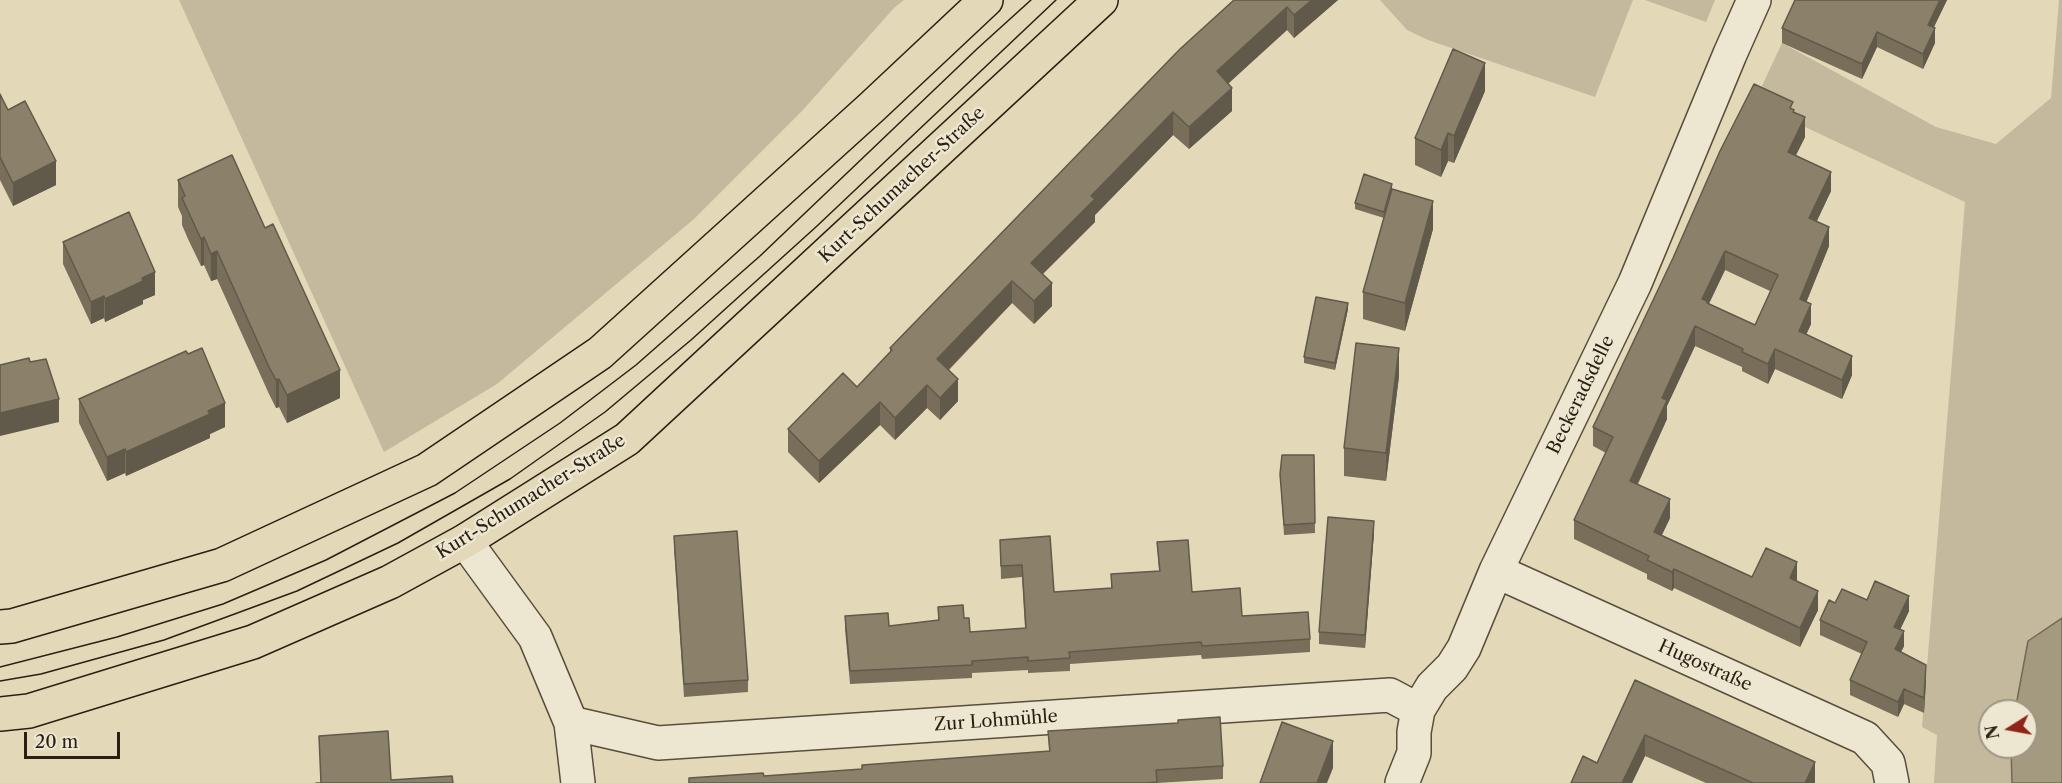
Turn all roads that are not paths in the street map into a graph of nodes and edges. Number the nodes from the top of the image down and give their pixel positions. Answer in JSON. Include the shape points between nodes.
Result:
{"nodes":[{"id":1,"x":986,"y":0,"type":"edge"},
{"id":2,"x":1101,"y":0,"type":"edge"},
{"id":3,"x":1755,"y":0,"type":"edge"},
{"id":4,"x":465,"y":541,"type":"junction"},
{"id":5,"x":1496,"y":572,"type":"junction"},
{"id":6,"x":0,"y":627,"type":"edge"},
{"id":7,"x":1419,"y":710,"type":"junction"},
{"id":8,"x":0,"y":714,"type":"edge"},
{"id":9,"x":572,"y":723,"type":"junction"},
{"id":10,"x":578,"y":783,"type":"edge"},
{"id":11,"x":1402,"y":783,"type":"edge"},
{"id":12,"x":1892,"y":783,"type":"edge"}],
"edges":[{"from":1,"to":6,"type":"main road","via":[[600,353],[428,470],[222,565]]},
{"from":2,"to":4,"type":"main road","name":"Kurt-Schumacher-Straße","via":[[627,439]]},
{"from":3,"to":5,"type":"street","name":"Beckeradsdelle","via":[[1635,283]]},
{"from":4,"to":8,"type":"main road","name":"Kurt-Schumacher-Straße","via":[[390,582],[253,642],[29,711]]},
{"from":4,"to":9,"type":"street","via":[[535,637]]},
{"from":5,"to":7,"type":"street","name":"Beckeradsdelle","via":[[1464,648]]},
{"from":5,"to":12,"type":"street","name":"Hugostraße","via":[[1865,738],[1888,763]]},
{"from":7,"to":9,"type":"street","name":"Zur Lohmühle","via":[[1390,695],[658,743]]},
{"from":7,"to":11,"type":"street","name":"Beckeradsdelle","via":[[1414,753]]},
{"from":9,"to":10,"type":"street"}]}
